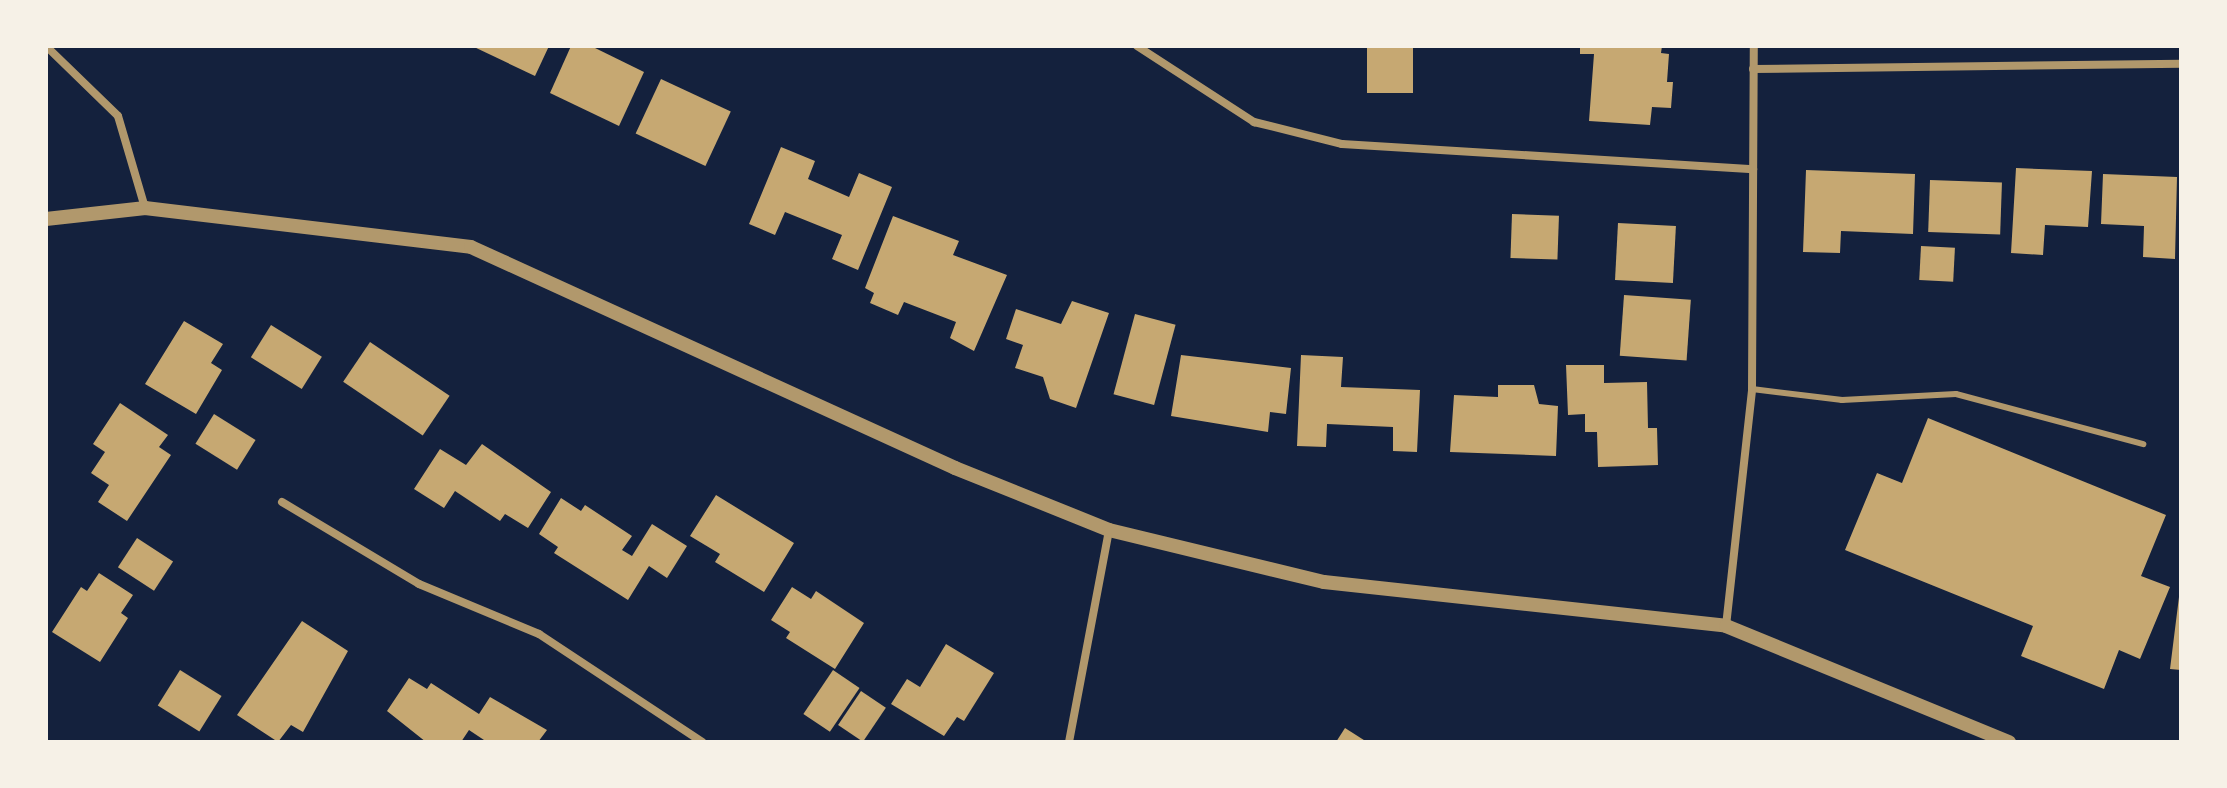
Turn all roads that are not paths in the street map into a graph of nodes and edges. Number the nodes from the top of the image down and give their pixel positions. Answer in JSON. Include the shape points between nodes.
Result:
{"nodes":[{"id":1,"x":46,"y":46,"type":"edge"},
{"id":2,"x":1137,"y":46,"type":"edge"},
{"id":3,"x":1754,"y":46,"type":"edge"},
{"id":4,"x":2181,"y":64,"type":"edge"},
{"id":5,"x":1753,"y":69,"type":"junction"},
{"id":6,"x":1753,"y":169,"type":"junction"},
{"id":7,"x":145,"y":208,"type":"junction"},
{"id":8,"x":46,"y":219,"type":"edge"},
{"id":9,"x":1752,"y":389,"type":"junction"},
{"id":10,"x":2143,"y":444,"type":"dead end"},
{"id":11,"x":282,"y":502,"type":"dead end"},
{"id":12,"x":1109,"y":530,"type":"junction"},
{"id":13,"x":1726,"y":626,"type":"junction"},
{"id":14,"x":702,"y":742,"type":"edge"},
{"id":15,"x":1069,"y":742,"type":"edge"},
{"id":16,"x":2009,"y":742,"type":"edge"}],
"edges":[{"from":1,"to":7,"type":"street","via":[[118,116]]},
{"from":2,"to":6,"type":"street","via":[[1254,122],[1342,144]]},
{"from":3,"to":5,"type":"street"},
{"from":4,"to":5,"type":"street"},
{"from":5,"to":6,"type":"street"},
{"from":6,"to":9,"type":"street"},
{"from":7,"to":8,"type":"street"},
{"from":7,"to":12,"type":"street","via":[[471,247],[955,468]]},
{"from":9,"to":10,"type":"lane","via":[[1842,400],[1956,394]]},
{"from":9,"to":13,"type":"street"},
{"from":11,"to":14,"type":"street","via":[[419,584],[539,634]]},
{"from":12,"to":13,"type":"street","via":[[1324,582]]},
{"from":12,"to":15,"type":"street"},
{"from":13,"to":16,"type":"street"}]}
